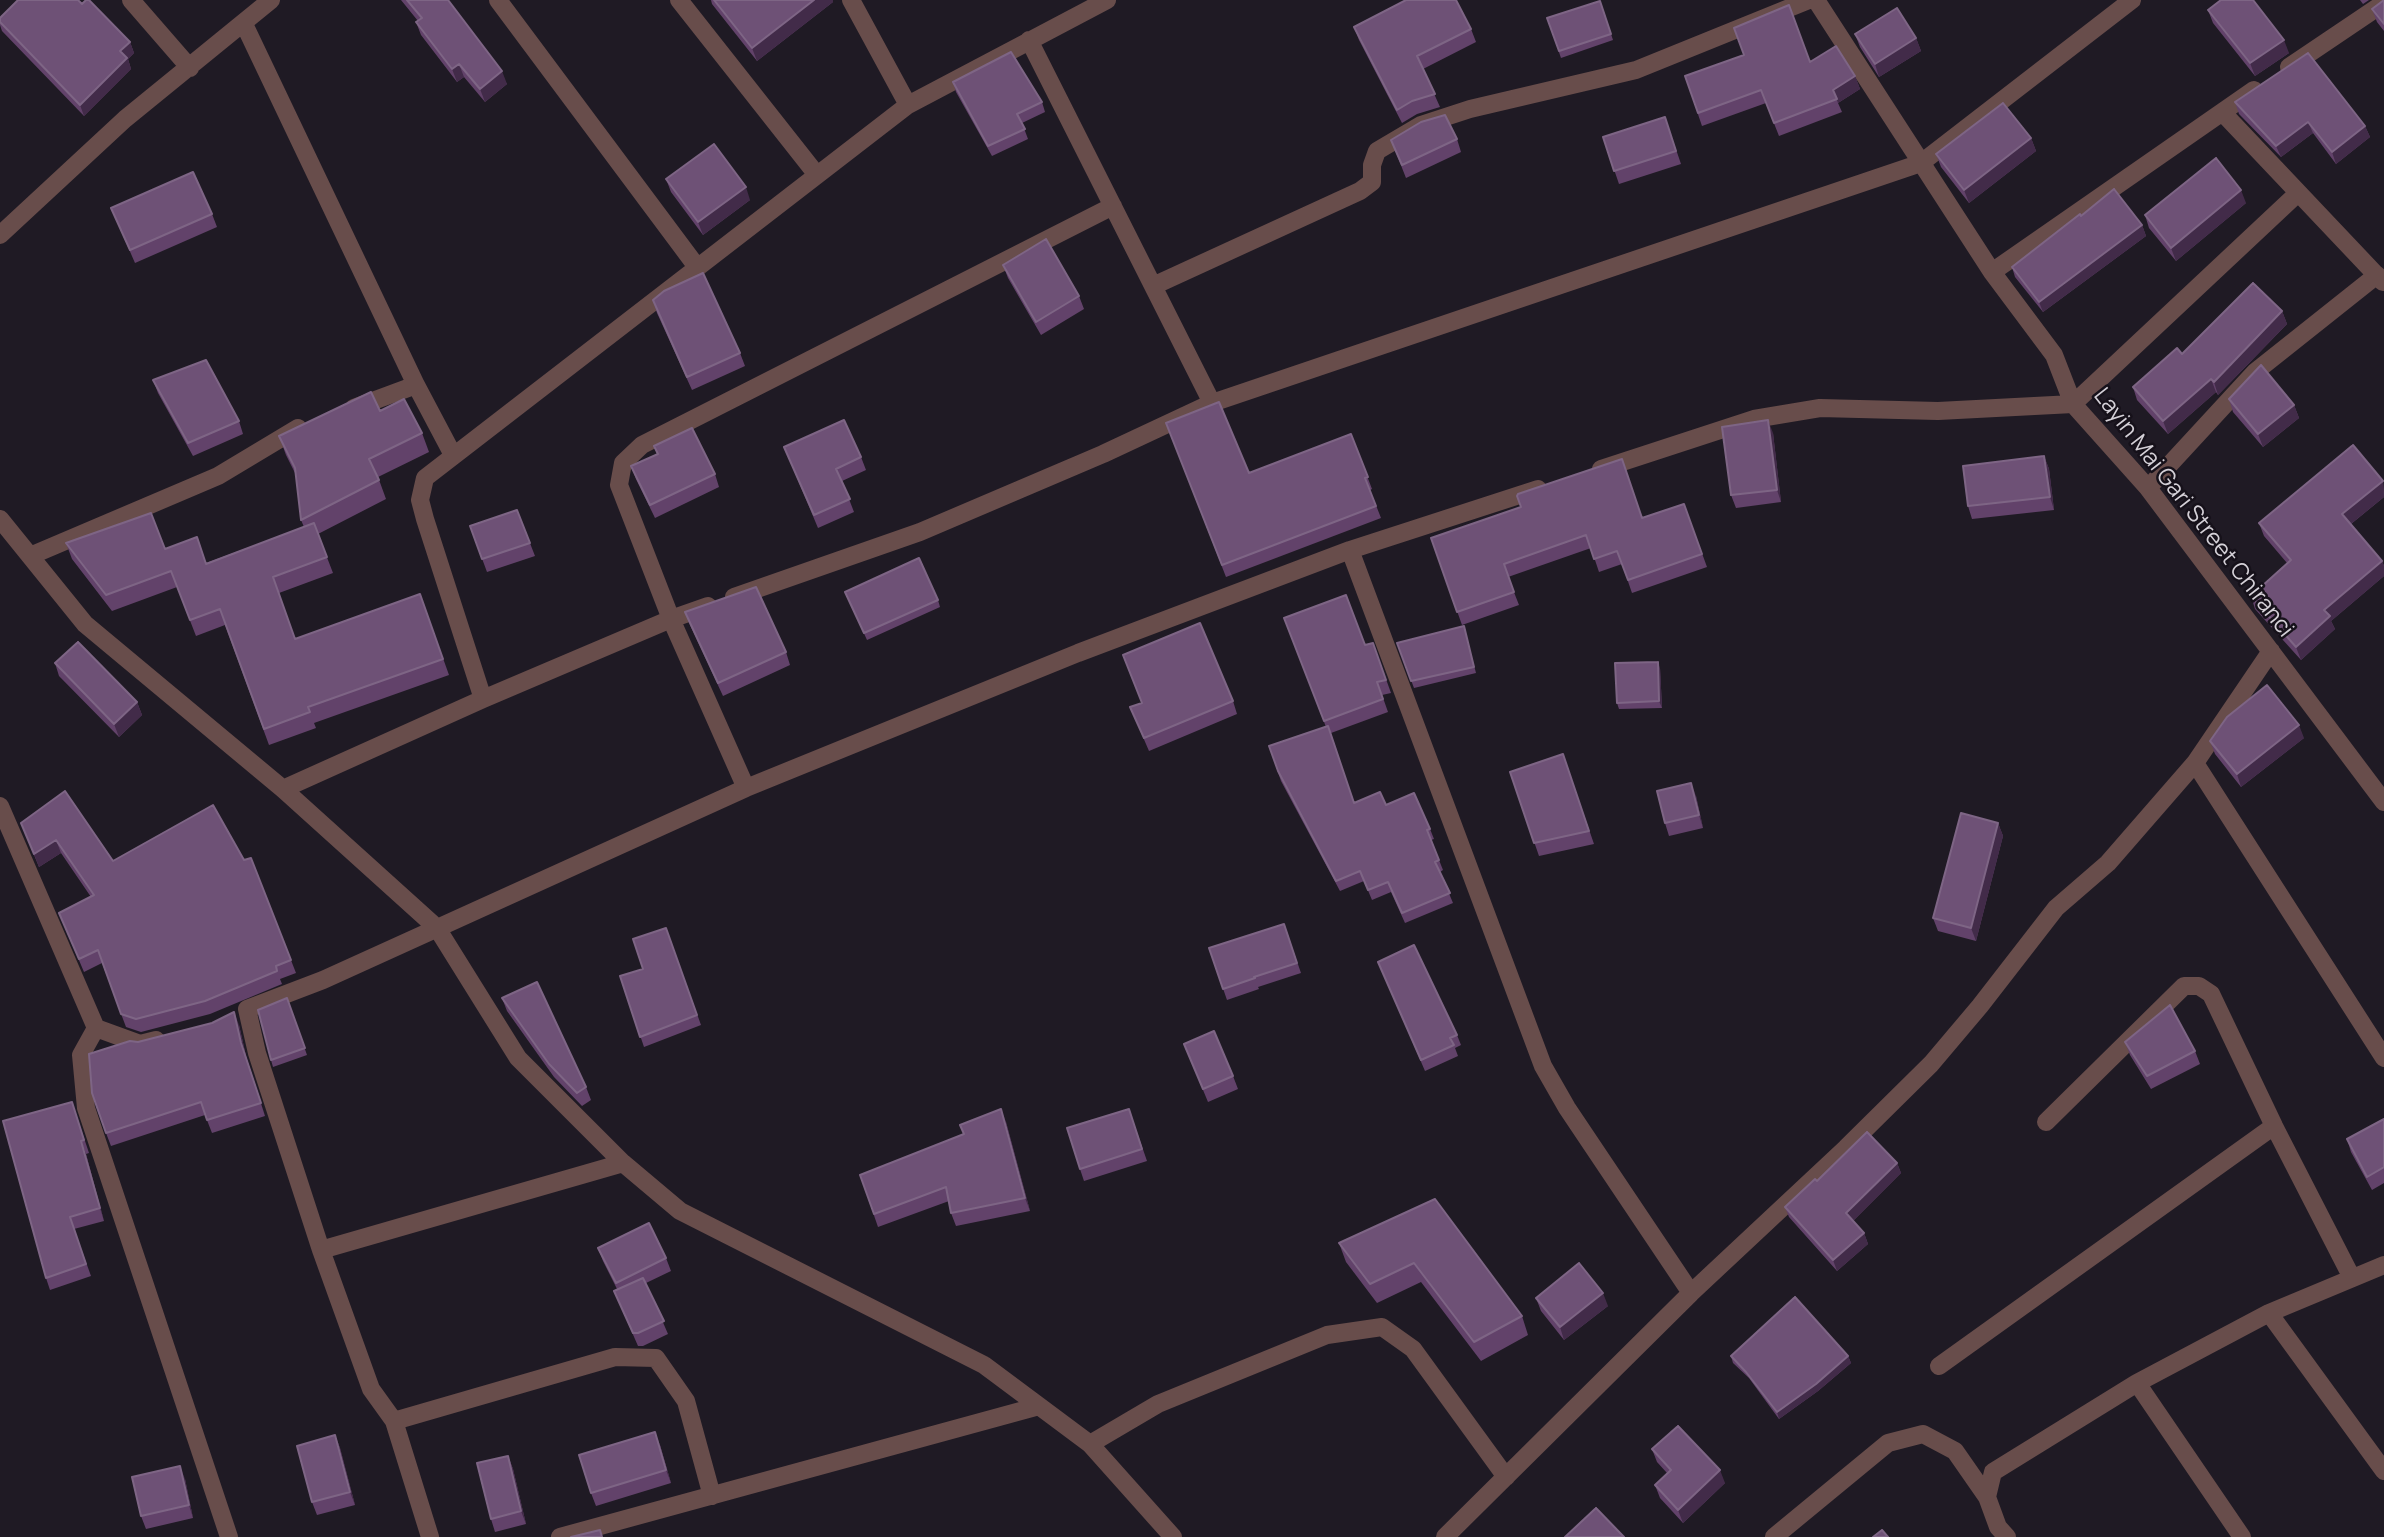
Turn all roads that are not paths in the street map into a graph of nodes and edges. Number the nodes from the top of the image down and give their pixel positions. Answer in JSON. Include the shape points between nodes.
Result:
{"nodes":[{"id":1,"x":131,"y":0,"type":"edge"},
{"id":2,"x":271,"y":0,"type":"edge"},
{"id":3,"x":498,"y":0,"type":"edge"},
{"id":4,"x":679,"y":0,"type":"edge"},
{"id":5,"x":850,"y":0,"type":"edge"},
{"id":6,"x":1809,"y":0,"type":"edge"},
{"id":7,"x":1816,"y":0,"type":"edge"},
{"id":8,"x":2132,"y":0,"type":"edge"},
{"id":9,"x":1095,"y":2,"type":"edge"},
{"id":10,"x":2384,"y":3,"type":"edge"},
{"id":11,"x":244,"y":24,"type":"junction"},
{"id":12,"x":1029,"y":40,"type":"junction"},
{"id":13,"x":190,"y":68,"type":"junction"},
{"id":14,"x":908,"y":105,"type":"junction"},
{"id":15,"x":2222,"y":112,"type":"junction"},
{"id":16,"x":1922,"y":163,"type":"junction"},
{"id":17,"x":817,"y":175,"type":"junction"},
{"id":18,"x":2298,"y":193,"type":"junction"},
{"id":19,"x":1113,"y":206,"type":"junction"},
{"id":20,"x":0,"y":234,"type":"edge"},
{"id":21,"x":697,"y":267,"type":"junction"},
{"id":22,"x":1992,"y":272,"type":"junction"},
{"id":23,"x":2381,"y":279,"type":"edge"},
{"id":24,"x":1153,"y":286,"type":"junction"},
{"id":25,"x":415,"y":385,"type":"junction"},
{"id":26,"x":1212,"y":403,"type":"junction"},
{"id":27,"x":2073,"y":404,"type":"junction"},
{"id":28,"x":338,"y":414,"type":"edge"},
{"id":29,"x":312,"y":423,"type":"edge"},
{"id":30,"x":453,"y":455,"type":"junction"},
{"id":31,"x":1585,"y":474,"type":"edge"},
{"id":32,"x":1559,"y":482,"type":"edge"},
{"id":33,"x":2148,"y":488,"type":"junction"},
{"id":34,"x":0,"y":519,"type":"edge"},
{"id":35,"x":1350,"y":550,"type":"junction"},
{"id":36,"x":30,"y":556,"type":"junction"},
{"id":37,"x":671,"y":619,"type":"junction"},
{"id":38,"x":2272,"y":651,"type":"junction"},
{"id":39,"x":483,"y":699,"type":"junction"},
{"id":40,"x":2195,"y":763,"type":"junction"},
{"id":41,"x":746,"y":788,"type":"junction"},
{"id":42,"x":283,"y":789,"type":"junction"},
{"id":43,"x":2384,"y":802,"type":"edge"},
{"id":44,"x":0,"y":806,"type":"edge"},
{"id":45,"x":437,"y":928,"type":"junction"},
{"id":46,"x":96,"y":1028,"type":"junction"},
{"id":47,"x":177,"y":1034,"type":"edge"},
{"id":48,"x":2384,"y":1058,"type":"edge"},
{"id":49,"x":2046,"y":1122,"type":"dead end"},
{"id":50,"x":2274,"y":1126,"type":"junction"},
{"id":51,"x":623,"y":1163,"type":"junction"},
{"id":52,"x":321,"y":1250,"type":"junction"},
{"id":53,"x":2384,"y":1265,"type":"edge"},
{"id":54,"x":2352,"y":1278,"type":"junction"},
{"id":55,"x":1691,"y":1293,"type":"junction"},
{"id":56,"x":2269,"y":1313,"type":"junction"},
{"id":57,"x":1939,"y":1366,"type":"dead end"},
{"id":58,"x":2137,"y":1383,"type":"junction"},
{"id":59,"x":1039,"y":1406,"type":"junction"},
{"id":60,"x":394,"y":1421,"type":"junction"},
{"id":61,"x":1090,"y":1444,"type":"junction"},
{"id":62,"x":2384,"y":1471,"type":"edge"},
{"id":63,"x":1506,"y":1477,"type":"junction"},
{"id":64,"x":712,"y":1496,"type":"junction"},
{"id":65,"x":1987,"y":1497,"type":"junction"},
{"id":66,"x":229,"y":1537,"type":"edge"},
{"id":67,"x":430,"y":1537,"type":"edge"},
{"id":68,"x":560,"y":1537,"type":"edge"},
{"id":69,"x":1173,"y":1537,"type":"edge"},
{"id":70,"x":1445,"y":1537,"type":"edge"},
{"id":71,"x":1773,"y":1537,"type":"edge"},
{"id":72,"x":2007,"y":1537,"type":"edge"},
{"id":73,"x":2242,"y":1537,"type":"edge"}],
"edges":[{"from":1,"to":13,"type":"street"},
{"from":2,"to":11,"type":"street"},
{"from":3,"to":21,"type":"street"},
{"from":4,"to":17,"type":"street"},
{"from":5,"to":14,"type":"street"},
{"from":6,"to":24,"type":"street","via":[[1636,70],[1470,108],[1421,125],[1377,151],[1372,182],[1360,191]]},
{"from":7,"to":16,"type":"street","name":"Layin Mai Gari Street Chiranci"},
{"from":8,"to":16,"type":"street"},
{"from":9,"to":12,"type":"street"},
{"from":10,"to":15,"type":"street"},
{"from":11,"to":13,"type":"street"},
{"from":11,"to":25,"type":"street"},
{"from":12,"to":14,"type":"street"},
{"from":12,"to":19,"type":"street"},
{"from":13,"to":20,"type":"street","via":[[125,119]]},
{"from":14,"to":17,"type":"street"},
{"from":15,"to":18,"type":"street"},
{"from":15,"to":22,"type":"street"},
{"from":16,"to":22,"type":"street","name":"Layin Mai Gari Street Chiranci"},
{"from":16,"to":26,"type":"street"},
{"from":17,"to":21,"type":"street"},
{"from":18,"to":23,"type":"street"},
{"from":18,"to":27,"type":"street"},
{"from":19,"to":24,"type":"street"},
{"from":19,"to":37,"type":"street","via":[[642,445],[623,463],[619,485]]},
{"from":21,"to":30,"type":"street"},
{"from":22,"to":27,"type":"street","name":"Layin Mai Gari Street Chiranci","via":[[2054,355]]},
{"from":23,"to":33,"type":"street","via":[[2255,372]]},
{"from":24,"to":26,"type":"street"},
{"from":25,"to":28,"type":"street"},
{"from":25,"to":30,"type":"street"},
{"from":26,"to":37,"type":"street","via":[[920,532]]},
{"from":27,"to":31,"type":"street","via":[[1938,411],[1819,408],[1755,419]]},
{"from":27,"to":33,"type":"street","name":"Layin Mai Gari Street Chiranci"},
{"from":29,"to":36,"type":"street","via":[[218,477]]},
{"from":30,"to":39,"type":"street","via":[[425,478],[420,500]]},
{"from":32,"to":35,"type":"street"},
{"from":33,"to":38,"type":"street","name":"Layin Mai Gari Street Chiranci"},
{"from":34,"to":36,"type":"street"},
{"from":35,"to":41,"type":"street","via":[[1078,653]]},
{"from":35,"to":55,"type":"street","via":[[1543,1066]]},
{"from":36,"to":42,"type":"street","via":[[85,624]]},
{"from":37,"to":39,"type":"street"},
{"from":37,"to":41,"type":"street"},
{"from":38,"to":40,"type":"street"},
{"from":38,"to":43,"type":"street","name":"Layin Mai Gari Street Chiranci"},
{"from":39,"to":42,"type":"street"},
{"from":40,"to":48,"type":"street"},
{"from":40,"to":55,"type":"street","via":[[2108,863],[2056,908],[1931,1064]]},
{"from":41,"to":45,"type":"street"},
{"from":42,"to":45,"type":"street"},
{"from":44,"to":46,"type":"street"},
{"from":45,"to":51,"type":"street","via":[[517,1058]]},
{"from":45,"to":52,"type":"street","via":[[242,1012]]},
{"from":46,"to":47,"type":"street","via":[[140,1044]]},
{"from":46,"to":66,"type":"street","via":[[81,1055],[86,1108]]},
{"from":49,"to":50,"type":"street","via":[[2185,986],[2199,986],[2211,994]]},
{"from":50,"to":54,"type":"street"},
{"from":50,"to":57,"type":"street"},
{"from":51,"to":52,"type":"street"},
{"from":51,"to":59,"type":"street","via":[[680,1211],[984,1365]]},
{"from":52,"to":60,"type":"street","via":[[371,1389]]},
{"from":53,"to":54,"type":"street"},
{"from":54,"to":56,"type":"street"},
{"from":55,"to":63,"type":"street"},
{"from":56,"to":58,"type":"street"},
{"from":56,"to":62,"type":"street"},
{"from":58,"to":65,"type":"street","via":[[1993,1472]]},
{"from":58,"to":73,"type":"street"},
{"from":59,"to":61,"type":"street"},
{"from":59,"to":64,"type":"street"},
{"from":60,"to":64,"type":"street","via":[[615,1357],[656,1358],[686,1401]]},
{"from":60,"to":67,"type":"street"},
{"from":61,"to":63,"type":"street","via":[[1158,1404],[1327,1335],[1382,1326],[1413,1349]]},
{"from":61,"to":69,"type":"street"},
{"from":63,"to":70,"type":"street"},
{"from":64,"to":68,"type":"street"},
{"from":65,"to":71,"type":"street","via":[[1955,1451],[1923,1434],[1888,1443]]},
{"from":65,"to":72,"type":"street","via":[[1998,1527]]}]}
